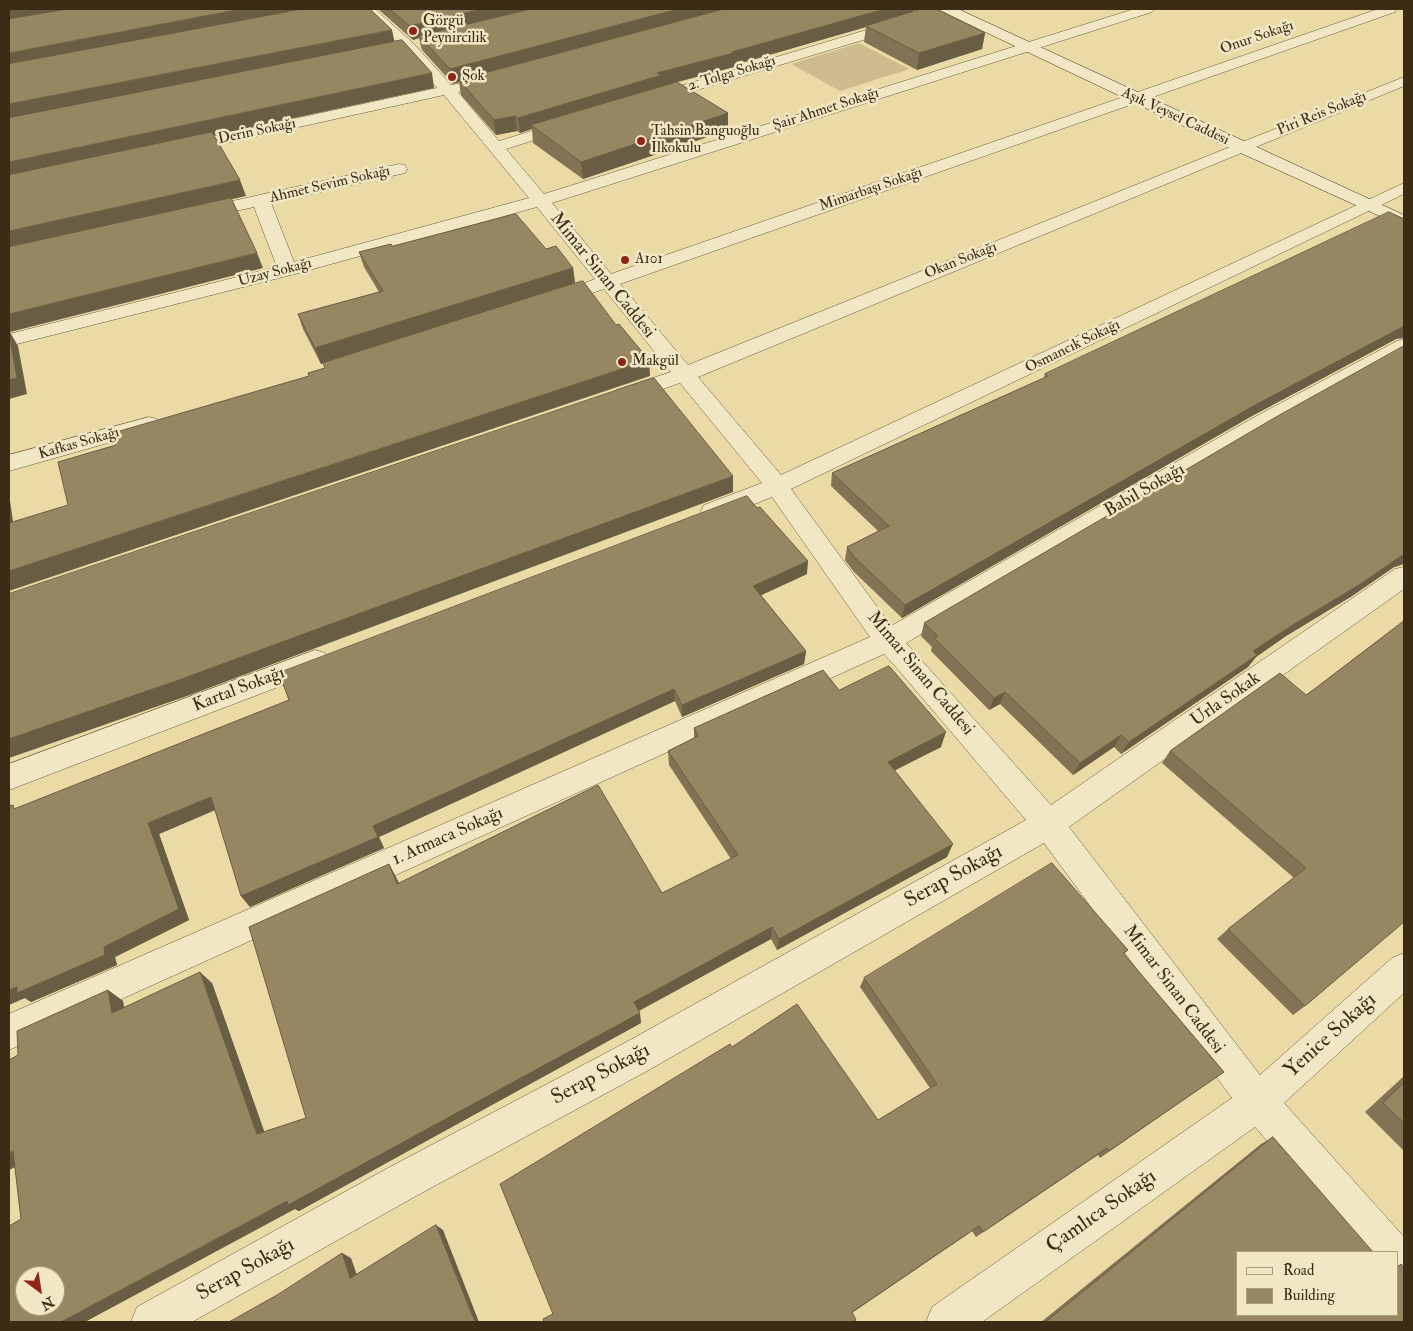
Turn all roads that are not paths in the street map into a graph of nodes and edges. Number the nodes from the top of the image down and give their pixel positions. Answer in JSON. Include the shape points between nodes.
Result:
{"nodes":[{"id":1,"x":368,"y":9,"type":"edge"},
{"id":2,"x":939,"y":9,"type":"edge"},
{"id":3,"x":948,"y":9,"type":"edge"},
{"id":4,"x":1147,"y":9,"type":"edge"},
{"id":5,"x":1390,"y":9,"type":"edge"},
{"id":6,"x":1026,"y":46,"type":"junction"},
{"id":7,"x":1404,"y":81,"type":"edge"},
{"id":8,"x":475,"y":84,"type":"edge"},
{"id":9,"x":447,"y":92,"type":"junction"},
{"id":10,"x":1135,"y":98,"type":"junction"},
{"id":11,"x":637,"y":103,"type":"edge"},
{"id":12,"x":580,"y":121,"type":"edge"},
{"id":13,"x":495,"y":147,"type":"junction"},
{"id":14,"x":1240,"y":147,"type":"junction"},
{"id":15,"x":164,"y":152,"type":"edge"},
{"id":16,"x":399,"y":169,"type":"dead end"},
{"id":17,"x":1404,"y":188,"type":"edge"},
{"id":18,"x":261,"y":201,"type":"junction"},
{"id":19,"x":540,"y":201,"type":"junction"},
{"id":20,"x":1367,"y":204,"type":"junction"},
{"id":21,"x":177,"y":219,"type":"edge"},
{"id":22,"x":1404,"y":222,"type":"edge"},
{"id":23,"x":288,"y":270,"type":"junction"},
{"id":24,"x":607,"y":282,"type":"junction"},
{"id":25,"x":569,"y":294,"type":"edge"},
{"id":26,"x":9,"y":340,"type":"edge"},
{"id":27,"x":1404,"y":345,"type":"edge"},
{"id":28,"x":683,"y":375,"type":"junction"},
{"id":29,"x":608,"y":400,"type":"edge"},
{"id":30,"x":167,"y":419,"type":"edge"},
{"id":31,"x":9,"y":464,"type":"edge"},
{"id":32,"x":777,"y":486,"type":"junction"},
{"id":33,"x":694,"y":518,"type":"edge"},
{"id":34,"x":1404,"y":576,"type":"edge"},
{"id":35,"x":888,"y":641,"type":"junction"},
{"id":36,"x":342,"y":651,"type":"edge"},
{"id":37,"x":9,"y":777,"type":"edge"},
{"id":38,"x":1048,"y":824,"type":"junction"},
{"id":39,"x":1404,"y":970,"type":"edge"},
{"id":40,"x":9,"y":1032,"type":"edge"},
{"id":41,"x":1258,"y":1102,"type":"junction"},
{"id":42,"x":1390,"y":1251,"type":"edge"},
{"id":43,"x":152,"y":1322,"type":"edge"},
{"id":44,"x":947,"y":1322,"type":"edge"}],
"edges":[{"from":1,"to":9,"type":"street","name":"Mimar Sinan Caddesi","via":[[409,46]]},
{"from":2,"to":11,"type":"street","name":"2. Tolga Sokağı","via":[[921,18]]},
{"from":3,"to":6,"type":"street","name":"Aşık Veysel Caddesi"},
{"from":4,"to":6,"type":"street","name":"Şair Ahmet Sokağı"},
{"from":5,"to":10,"type":"street","name":"Onur Sokağı"},
{"from":6,"to":10,"type":"street","name":"Aşık Veysel Caddesi"},
{"from":6,"to":19,"type":"street","name":"Şair Ahmet Sokağı"},
{"from":7,"to":14,"type":"street","name":"Piri Reis Sokağı"},
{"from":8,"to":9,"type":"street","name":"Derin Sokağı"},
{"from":9,"to":13,"type":"street","name":"Mimar Sinan Caddesi"},
{"from":9,"to":15,"type":"street","name":"Derin Sokağı"},
{"from":10,"to":14,"type":"street","name":"Aşık Veysel Caddesi"},
{"from":10,"to":24,"type":"street","name":"Mimarbaşı Sokağı"},
{"from":12,"to":13,"type":"street"},
{"from":13,"to":19,"type":"street","name":"Mimar Sinan Caddesi"},
{"from":14,"to":20,"type":"street","name":"Aşık Veysel Caddesi"},
{"from":14,"to":28,"type":"street","name":"Okan Sokağı"},
{"from":16,"to":18,"type":"street","name":"Ahmet Sevim Sokağı"},
{"from":17,"to":20,"type":"street","name":"Osmancık Sokağı"},
{"from":18,"to":21,"type":"street","name":"Ahmet Sevim Sokağı"},
{"from":18,"to":23,"type":"street","name":"Ahmet Sevim Sokağı"},
{"from":19,"to":23,"type":"street","name":"Uzay Sokağı"},
{"from":19,"to":24,"type":"street","name":"Mimar Sinan Caddesi"},
{"from":20,"to":22,"type":"street","name":"Aşık Veysel Caddesi"},
{"from":20,"to":32,"type":"street","name":"Osmancık Sokağı"},
{"from":23,"to":26,"type":"street","name":"Uzay Sokağı"},
{"from":24,"to":25,"type":"street"},
{"from":24,"to":28,"type":"street","name":"Mimar Sinan Caddesi"},
{"from":27,"to":35,"type":"street","name":"Babil Sokağı","via":[[1259,424]]},
{"from":28,"to":29,"type":"street","name":"Okan Sokağı"},
{"from":28,"to":32,"type":"street","name":"Mimar Sinan Caddesi"},
{"from":30,"to":31,"type":"street","name":"Kafkas Sokağı"},
{"from":32,"to":33,"type":"street"},
{"from":32,"to":35,"type":"street","name":"Mimar Sinan Caddesi"},
{"from":34,"to":38,"type":"street","name":"Urla Sokak"},
{"from":35,"to":38,"type":"street","name":"Mimar Sinan Caddesi"},
{"from":35,"to":40,"type":"street","name":"1. Atmaca Sokağı"},
{"from":36,"to":37,"type":"street","name":"Kartal Sokağı"},
{"from":38,"to":41,"type":"street","name":"Mimar Sinan Caddesi"},
{"from":38,"to":43,"type":"street","name":"Serap Sokağı","via":[[634,1058],[402,1182]]},
{"from":39,"to":41,"type":"street","name":"Yenice Sokağı"},
{"from":41,"to":42,"type":"street","name":"Mimar Sinan Caddesi"},
{"from":41,"to":44,"type":"street","name":"Çamlıca Sokağı"}]}
